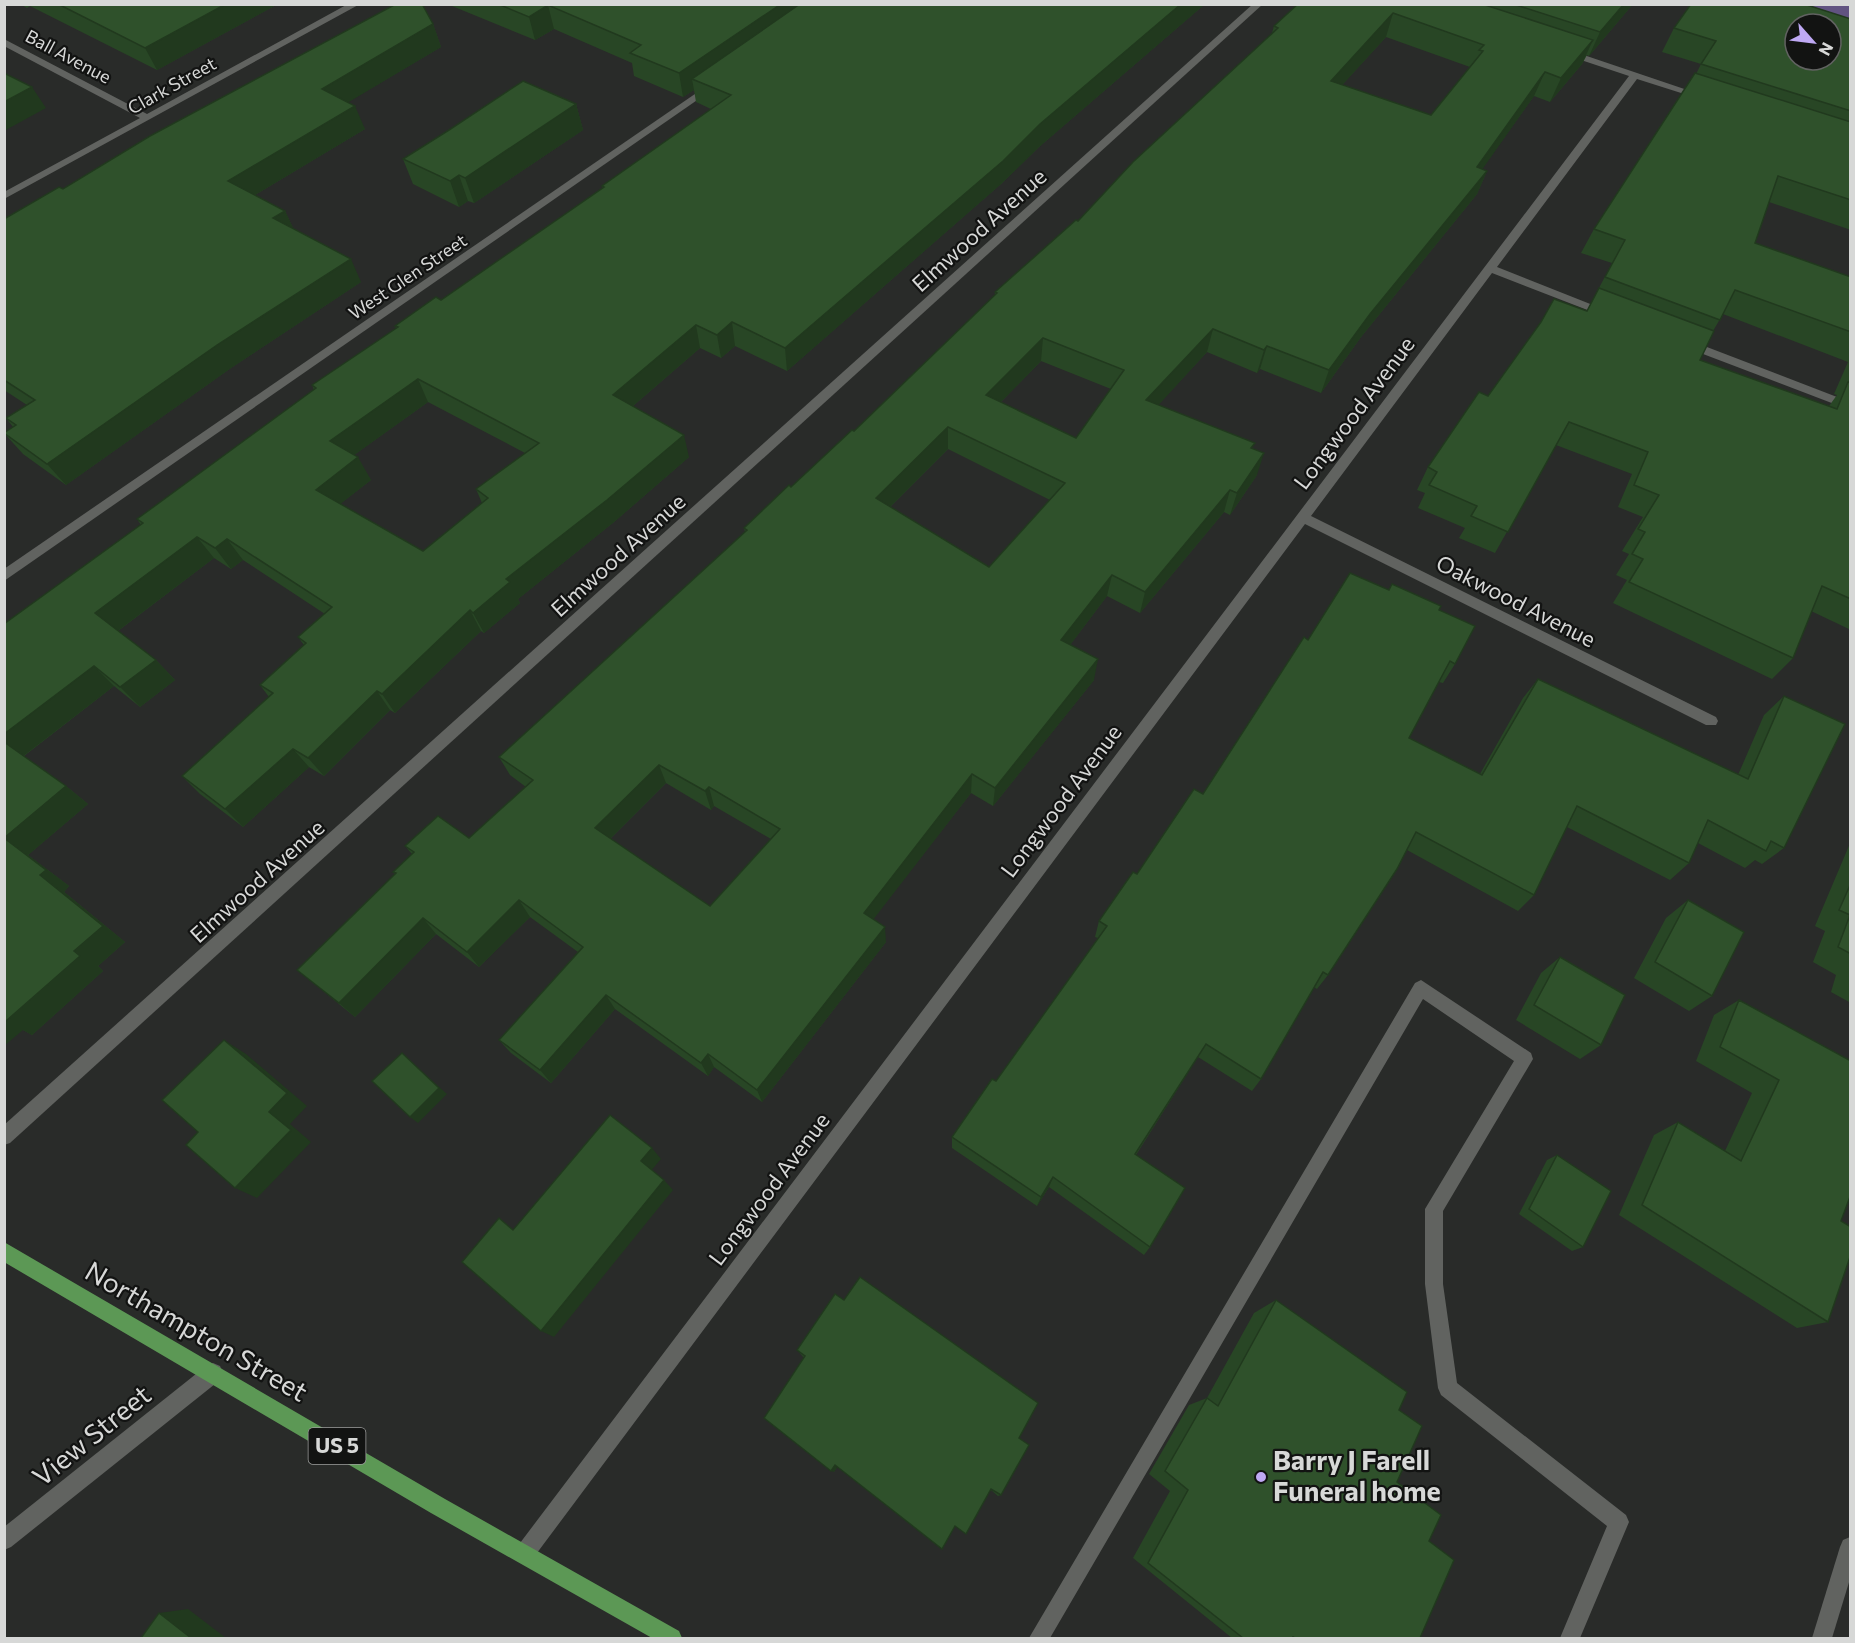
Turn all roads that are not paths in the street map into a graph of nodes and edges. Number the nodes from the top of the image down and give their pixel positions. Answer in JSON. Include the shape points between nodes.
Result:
{"nodes":[{"id":1,"x":356,"y":4,"type":"edge"},
{"id":2,"x":1259,"y":4,"type":"edge"},
{"id":3,"x":4,"y":42,"type":"edge"},
{"id":4,"x":1551,"y":48,"type":"edge"},
{"id":5,"x":1635,"y":75,"type":"junction"},
{"id":6,"x":723,"y":79,"type":"edge"},
{"id":7,"x":1711,"y":100,"type":"edge"},
{"id":8,"x":147,"y":118,"type":"junction"},
{"id":9,"x":4,"y":196,"type":"edge"},
{"id":10,"x":1489,"y":268,"type":"junction"},
{"id":11,"x":1621,"y":318,"type":"edge"},
{"id":12,"x":1676,"y":339,"type":"edge"},
{"id":13,"x":1851,"y":406,"type":"edge"},
{"id":14,"x":1303,"y":518,"type":"junction"},
{"id":15,"x":4,"y":576,"type":"edge"},
{"id":16,"x":1711,"y":721,"type":"dead end"},
{"id":17,"x":4,"y":1137,"type":"edge"},
{"id":18,"x":4,"y":1251,"type":"edge"},
{"id":19,"x":213,"y":1373,"type":"junction"},
{"id":20,"x":4,"y":1540,"type":"edge"},
{"id":21,"x":1851,"y":1547,"type":"edge"},
{"id":22,"x":524,"y":1554,"type":"junction"},
{"id":23,"x":672,"y":1638,"type":"edge"},
{"id":24,"x":1039,"y":1638,"type":"edge"},
{"id":25,"x":1570,"y":1638,"type":"edge"},
{"id":26,"x":1822,"y":1638,"type":"edge"}],
"edges":[{"from":1,"to":8,"type":"street","name":"Clark Street"},
{"from":2,"to":17,"type":"street","name":"Elmwood Avenue"},
{"from":3,"to":8,"type":"street","name":"Ball Avenue"},
{"from":4,"to":5,"type":"street"},
{"from":5,"to":7,"type":"street"},
{"from":5,"to":10,"type":"street","name":"Longwood Avenue"},
{"from":6,"to":15,"type":"street","name":"West Glen Street"},
{"from":8,"to":9,"type":"street","name":"Clark Street"},
{"from":10,"to":11,"type":"street"},
{"from":10,"to":14,"type":"street","name":"Longwood Avenue"},
{"from":12,"to":13,"type":"street"},
{"from":14,"to":16,"type":"street","name":"Oakwood Avenue"},
{"from":14,"to":22,"type":"street","name":"Longwood Avenue"},
{"from":18,"to":19,"type":"main road","name":"Northampton Street","number":"US 5"},
{"from":19,"to":20,"type":"street","name":"View Street"},
{"from":19,"to":22,"type":"main road","name":"Northampton Street","number":"US 5"},
{"from":21,"to":26,"type":"street"},
{"from":22,"to":23,"type":"main road","name":"Northampton Street","number":"US 5"},
{"from":24,"to":25,"type":"street","via":[[1421,988],[1525,1059],[1434,1209],[1434,1284],[1448,1388],[1618,1522]]}]}
